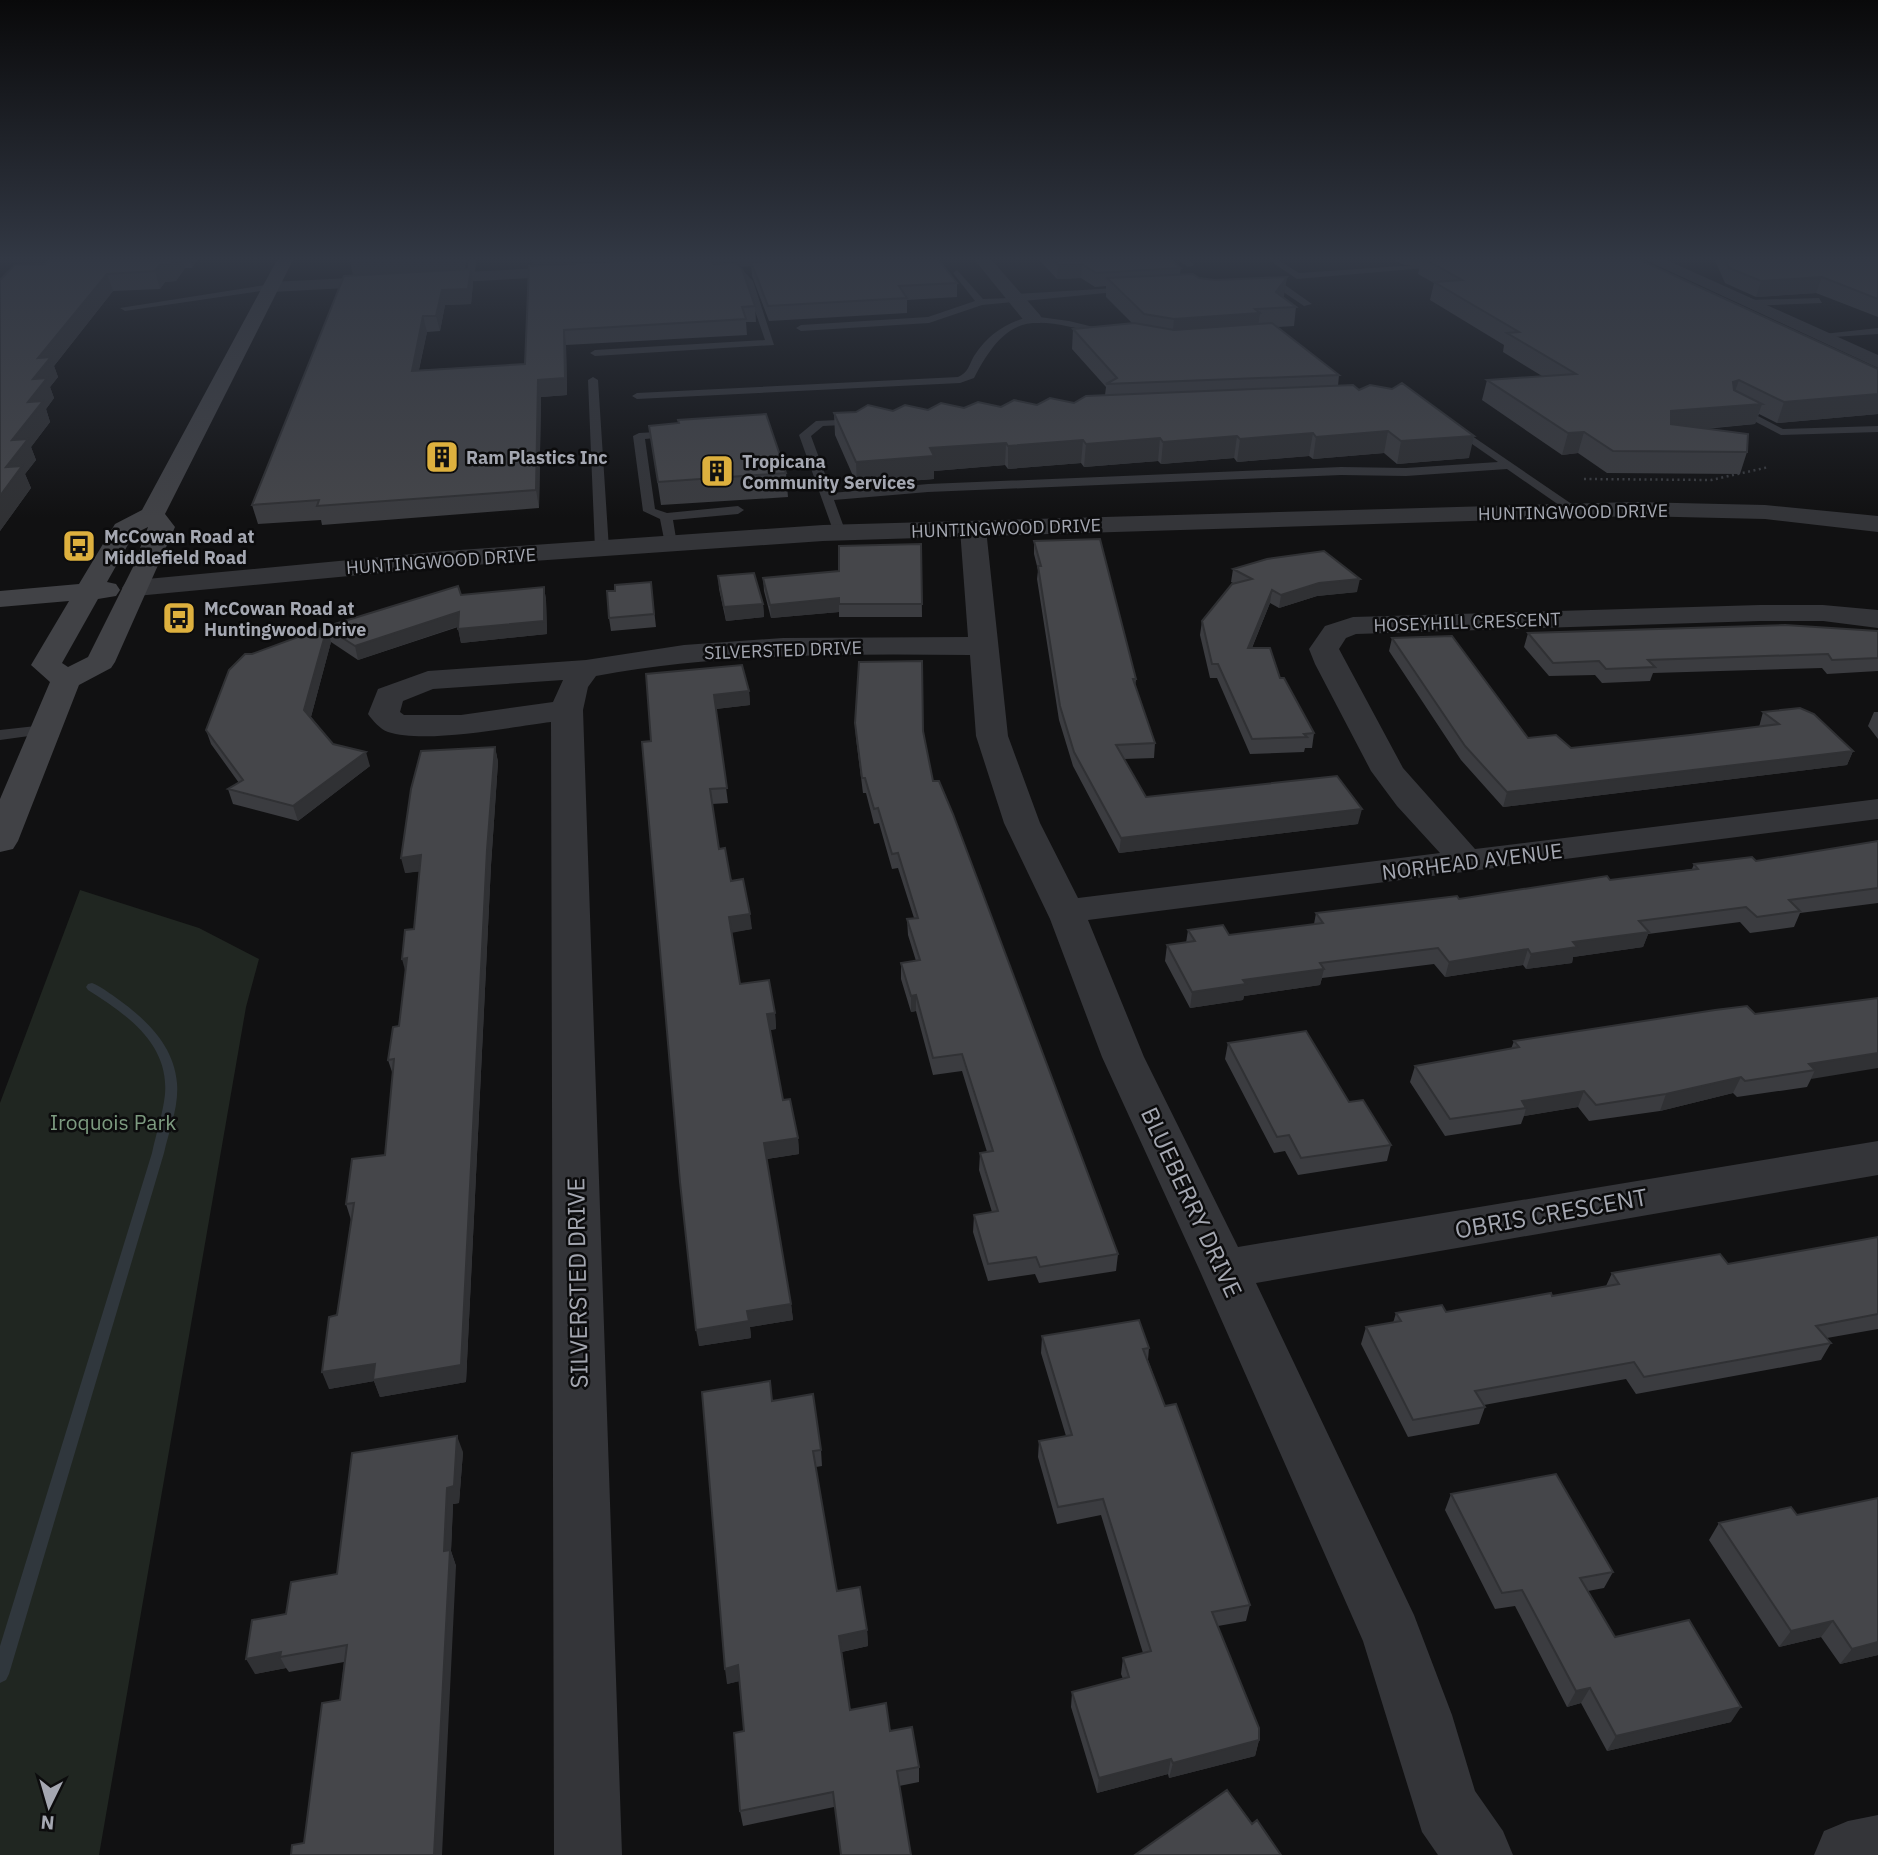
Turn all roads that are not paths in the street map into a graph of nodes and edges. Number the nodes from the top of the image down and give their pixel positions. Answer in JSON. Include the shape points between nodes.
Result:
{"nodes":[{"id":1,"x":242,"y":345,"type":"edge"},
{"id":2,"x":743,"y":345,"type":"edge"},
{"id":3,"x":986,"y":345,"type":"edge"},
{"id":4,"x":1840,"y":345,"type":"edge"},
{"id":5,"x":595,"y":353,"type":"edge"},
{"id":6,"x":1878,"y":362,"type":"edge"},
{"id":7,"x":593,"y":380,"type":"dead end"},
{"id":8,"x":637,"y":396,"type":"dead end"},
{"id":9,"x":1734,"y":406,"type":"edge"},
{"id":10,"x":875,"y":421,"type":"edge"},
{"id":11,"x":1446,"y":421,"type":"edge"},
{"id":12,"x":1878,"y":429,"type":"edge"},
{"id":13,"x":692,"y":433,"type":"edge"},
{"id":14,"x":1509,"y":465,"type":"junction"},
{"id":15,"x":828,"y":497,"type":"junction"},
{"id":16,"x":738,"y":510,"type":"edge"},
{"id":17,"x":1576,"y":511,"type":"junction"},
{"id":18,"x":152,"y":515,"type":"junction"},
{"id":19,"x":666,"y":517,"type":"junction"},
{"id":20,"x":1878,"y":524,"type":"edge"},
{"id":21,"x":973,"y":529,"type":"junction"},
{"id":22,"x":841,"y":533,"type":"junction"},
{"id":23,"x":671,"y":544,"type":"junction"},
{"id":24,"x":602,"y":550,"type":"junction"},
{"id":25,"x":136,"y":588,"type":"junction"},
{"id":26,"x":85,"y":592,"type":"junction"},
{"id":27,"x":0,"y":599,"type":"edge"},
{"id":28,"x":1878,"y":619,"type":"edge"},
{"id":29,"x":982,"y":646,"type":"junction"},
{"id":30,"x":586,"y":669,"type":"junction"},
{"id":31,"x":66,"y":680,"type":"junction"},
{"id":32,"x":567,"y":710,"type":"junction"},
{"id":33,"x":45,"y":730,"type":"junction"},
{"id":34,"x":0,"y":735,"type":"edge"},
{"id":35,"x":1878,"y":809,"type":"edge"},
{"id":36,"x":0,"y":841,"type":"edge"},
{"id":37,"x":1468,"y":862,"type":"junction"},
{"id":38,"x":1066,"y":912,"type":"junction"},
{"id":39,"x":1878,"y":1158,"type":"edge"},
{"id":40,"x":1224,"y":1269,"type":"junction"},
{"id":41,"x":1878,"y":1849,"type":"edge"},
{"id":42,"x":588,"y":1855,"type":"edge"},
{"id":43,"x":1479,"y":1855,"type":"edge"},
{"id":44,"x":1848,"y":1855,"type":"edge"}],
"edges":[{"from":1,"to":18,"type":"main road"},
{"from":2,"to":5,"type":"lane"},
{"from":3,"to":8,"type":"lane","via":[[976,356],[970,376],[960,380]]},
{"from":4,"to":6,"type":"street"},
{"from":7,"to":24,"type":"lane"},
{"from":9,"to":12,"type":"lane","via":[[1781,432]]},
{"from":10,"to":15,"type":"lane","via":[[820,424],[805,435]]},
{"from":11,"to":14,"type":"lane"},
{"from":13,"to":19,"type":"lane","via":[[639,436],[649,511]]},
{"from":14,"to":15,"type":"lane","via":[[928,488]]},
{"from":14,"to":17,"type":"lane"},
{"from":15,"to":22,"type":"lane"},
{"from":16,"to":19,"type":"lane"},
{"from":17,"to":20,"type":"street","name":"HUNTINGWOOD DRIVE","via":[[1765,512]]},
{"from":17,"to":21,"type":"street","name":"HUNTINGWOOD DRIVE"},
{"from":18,"to":25,"type":"main road","via":[[162,527]]},
{"from":18,"to":26,"type":"main road","via":[[124,528]]},
{"from":19,"to":23,"type":"lane"},
{"from":21,"to":22,"type":"street","name":"HUNTINGWOOD DRIVE"},
{"from":21,"to":29,"type":"street","name":"BLUEBERRY DRIVE"},
{"from":22,"to":23,"type":"street","name":"HUNTINGWOOD DRIVE"},
{"from":23,"to":24,"type":"street","name":"HUNTINGWOOD DRIVE"},
{"from":24,"to":25,"type":"street","name":"HUNTINGWOOD DRIVE","via":[[445,559]]},
{"from":25,"to":26,"type":"main road"},
{"from":25,"to":31,"type":"main road","via":[[100,662]]},
{"from":26,"to":27,"type":"main road"},
{"from":26,"to":31,"type":"main road","via":[[46,665]]},
{"from":28,"to":37,"type":"street","name":"HOSEYHILL CRESCENT","via":[[1760,613],[1353,626],[1335,632],[1324,649],[1388,771]]},
{"from":29,"to":30,"type":"street","name":"SILVERSTED DRIVE","via":[[757,647],[626,660]]},
{"from":29,"to":38,"type":"street","name":"BLUEBERRY DRIVE","via":[[992,736],[1022,822]]},
{"from":30,"to":32,"type":"street","name":"SILVERSTED DRIVE","via":[[573,687]]},
{"from":30,"to":32,"type":"street","name":"SILVERSTED DRIVE","via":[[428,680],[389,696],[384,714],[396,724],[461,725]]},
{"from":31,"to":33,"type":"main road"},
{"from":32,"to":42,"type":"street","name":"SILVERSTED DRIVE"},
{"from":33,"to":34,"type":"lane"},
{"from":33,"to":36,"type":"main road"},
{"from":35,"to":37,"type":"street","name":"NORHEAD AVENUE"},
{"from":37,"to":38,"type":"street","name":"NORHEAD AVENUE"},
{"from":38,"to":40,"type":"street","name":"BLUEBERRY DRIVE","via":[[1123,1057]]},
{"from":39,"to":40,"type":"street","name":"OBRIS CRESCENT"},
{"from":40,"to":43,"type":"street","name":"BLUEBERRY DRIVE","via":[[1392,1637],[1446,1808]]},
{"from":41,"to":44,"type":"street"}]}
